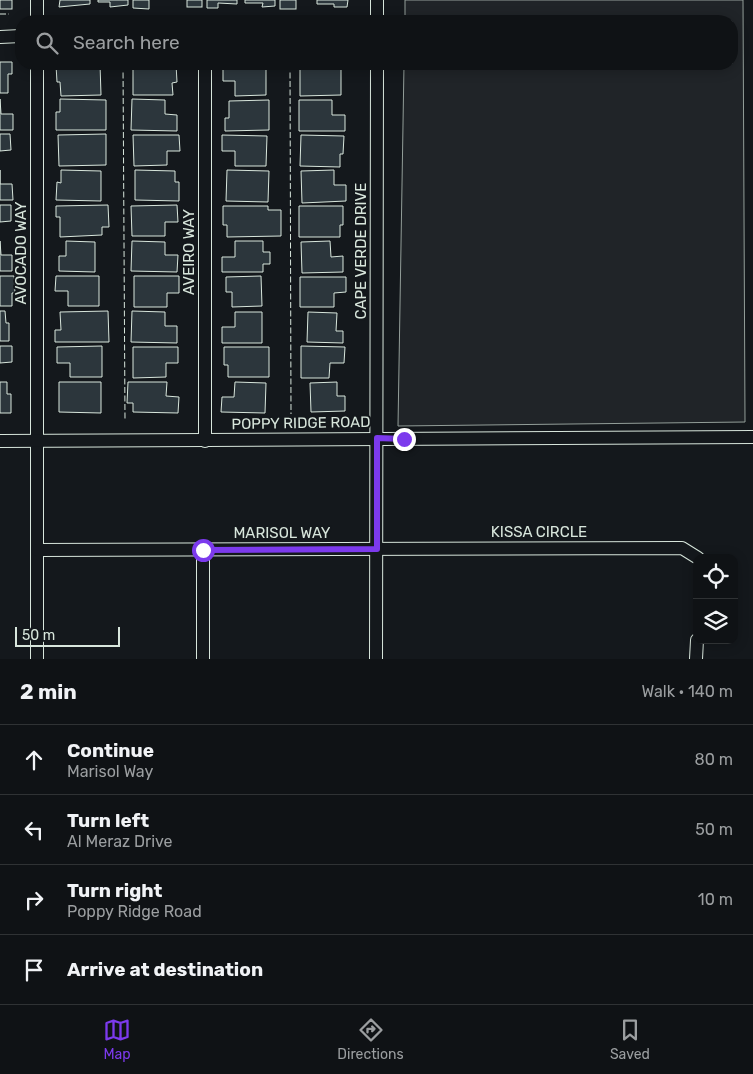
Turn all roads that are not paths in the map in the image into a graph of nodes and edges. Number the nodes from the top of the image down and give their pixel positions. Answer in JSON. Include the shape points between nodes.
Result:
{"nodes":[{"id":1,"x":37,"y":0,"type":"edge"},
{"id":2,"x":377,"y":0,"type":"edge"},
{"id":3,"x":37,"y":15,"type":"edge"},
{"id":4,"x":377,"y":15,"type":"edge"},
{"id":5,"x":0,"y":36,"type":"edge"},
{"id":6,"x":15,"y":36,"type":"edge"},
{"id":7,"x":37,"y":70,"type":"edge"},
{"id":8,"x":205,"y":70,"type":"edge"},
{"id":9,"x":377,"y":70,"type":"edge"},
{"id":10,"x":753,"y":437,"type":"edge"},
{"id":11,"x":377,"y":438,"type":"junction"},
{"id":12,"x":0,"y":441,"type":"edge"},
{"id":13,"x":37,"y":441,"type":"junction"},
{"id":14,"x":206,"y":441,"type":"junction"},
{"id":15,"x":377,"y":549,"type":"junction"},
{"id":16,"x":37,"y":550,"type":"junction"},
{"id":17,"x":203,"y":550,"type":"junction"},
{"id":18,"x":693,"y":555,"type":"edge"},
{"id":19,"x":697,"y":644,"type":"edge"},
{"id":20,"x":37,"y":659,"type":"edge"},
{"id":21,"x":203,"y":659,"type":"edge"},
{"id":22,"x":376,"y":659,"type":"edge"},
{"id":23,"x":696,"y":659,"type":"edge"}],
"edges":[{"from":1,"to":3,"type":"street"},
{"from":2,"to":4,"type":"street"},
{"from":5,"to":6,"type":"street"},
{"from":7,"to":13,"type":"street","name":"AVOCADO WAY"},
{"from":8,"to":14,"type":"street","name":"AVEIRO WAY"},
{"from":9,"to":11,"type":"street","name":"CAPE VERDE DRIVE"},
{"from":10,"to":11,"type":"street","name":"POPPY RIDGE ROAD"},
{"from":11,"to":14,"type":"street","name":"POPPY RIDGE ROAD"},
{"from":11,"to":15,"type":"street","name":"CAPE VERDE DRIVE"},
{"from":12,"to":13,"type":"street","name":"POPPY RIDGE ROAD"},
{"from":13,"to":14,"type":"street","name":"POPPY RIDGE ROAD"},
{"from":13,"to":16,"type":"street","name":"AVOCADO WAY"},
{"from":15,"to":17,"type":"street","name":"MARISOL WAY"},
{"from":15,"to":18,"type":"street","name":"KISSA CIRCLE","via":[[682,548]]},
{"from":15,"to":22,"type":"street","name":"CAPE VERDE DRIVE"},
{"from":16,"to":17,"type":"street","name":"MARISOL WAY"},
{"from":16,"to":20,"type":"street","name":"AVOCADO WAY"},
{"from":17,"to":21,"type":"street"},
{"from":19,"to":23,"type":"street"}]}
